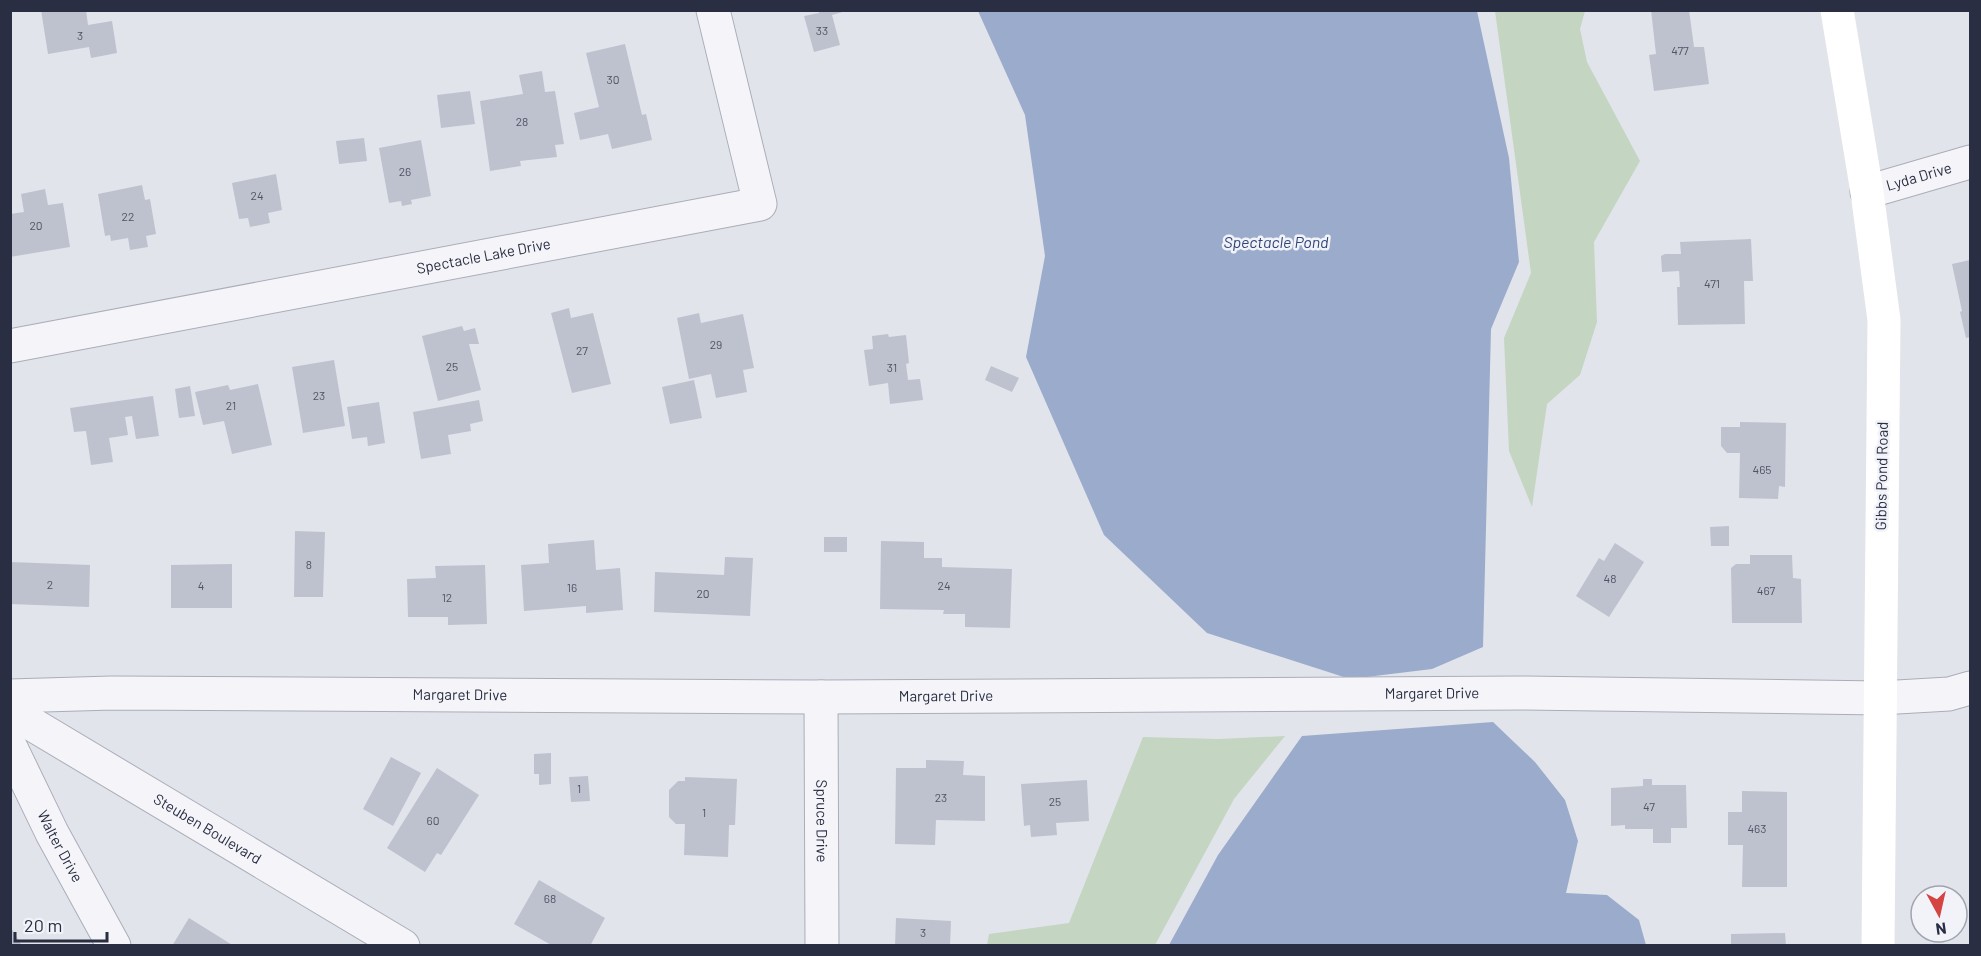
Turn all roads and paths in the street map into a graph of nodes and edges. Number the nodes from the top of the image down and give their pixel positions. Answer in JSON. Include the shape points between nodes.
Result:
{"nodes":[{"id":1,"x":713,"y":10,"type":"edge"},
{"id":2,"x":1837,"y":10,"type":"edge"},
{"id":3,"x":1971,"y":162,"type":"edge"},
{"id":4,"x":1867,"y":192,"type":"junction"},
{"id":5,"x":10,"y":346,"type":"edge"},
{"id":6,"x":1971,"y":688,"type":"edge"},
{"id":7,"x":10,"y":696,"type":"edge"},
{"id":8,"x":821,"y":698,"type":"junction"},
{"id":9,"x":1880,"y":698,"type":"junction"},
{"id":10,"x":10,"y":711,"type":"edge"},
{"id":11,"x":10,"y":746,"type":"edge"},
{"id":12,"x":114,"y":945,"type":"edge"},
{"id":13,"x":403,"y":945,"type":"edge"},
{"id":14,"x":822,"y":945,"type":"edge"},
{"id":15,"x":1878,"y":945,"type":"edge"}],
"edges":[{"from":1,"to":5,"type":"street","name":"Spectacle Lake Drive","via":[[760,204]]},
{"from":2,"to":4,"type":"street","name":"Gibbs Pond Road"},
{"from":3,"to":4,"type":"street","name":"Lyda Drive"},
{"from":4,"to":9,"type":"street","name":"Gibbs Pond Road","via":[[1884,320]]},
{"from":6,"to":9,"type":"street","name":"Margaret Drive","via":[[1949,694]]},
{"from":7,"to":8,"type":"street","name":"Margaret Drive","via":[[112,693]]},
{"from":8,"to":9,"type":"street","name":"Margaret Drive","via":[[1524,693]]},
{"from":8,"to":14,"type":"street","name":"Spruce Drive"},
{"from":9,"to":15,"type":"street","name":"Gibbs Pond Road"},
{"from":10,"to":13,"type":"street","name":"Steuben Boulevard"},
{"from":11,"to":12,"type":"street","name":"Walter Drive","via":[[52,833]]}]}
